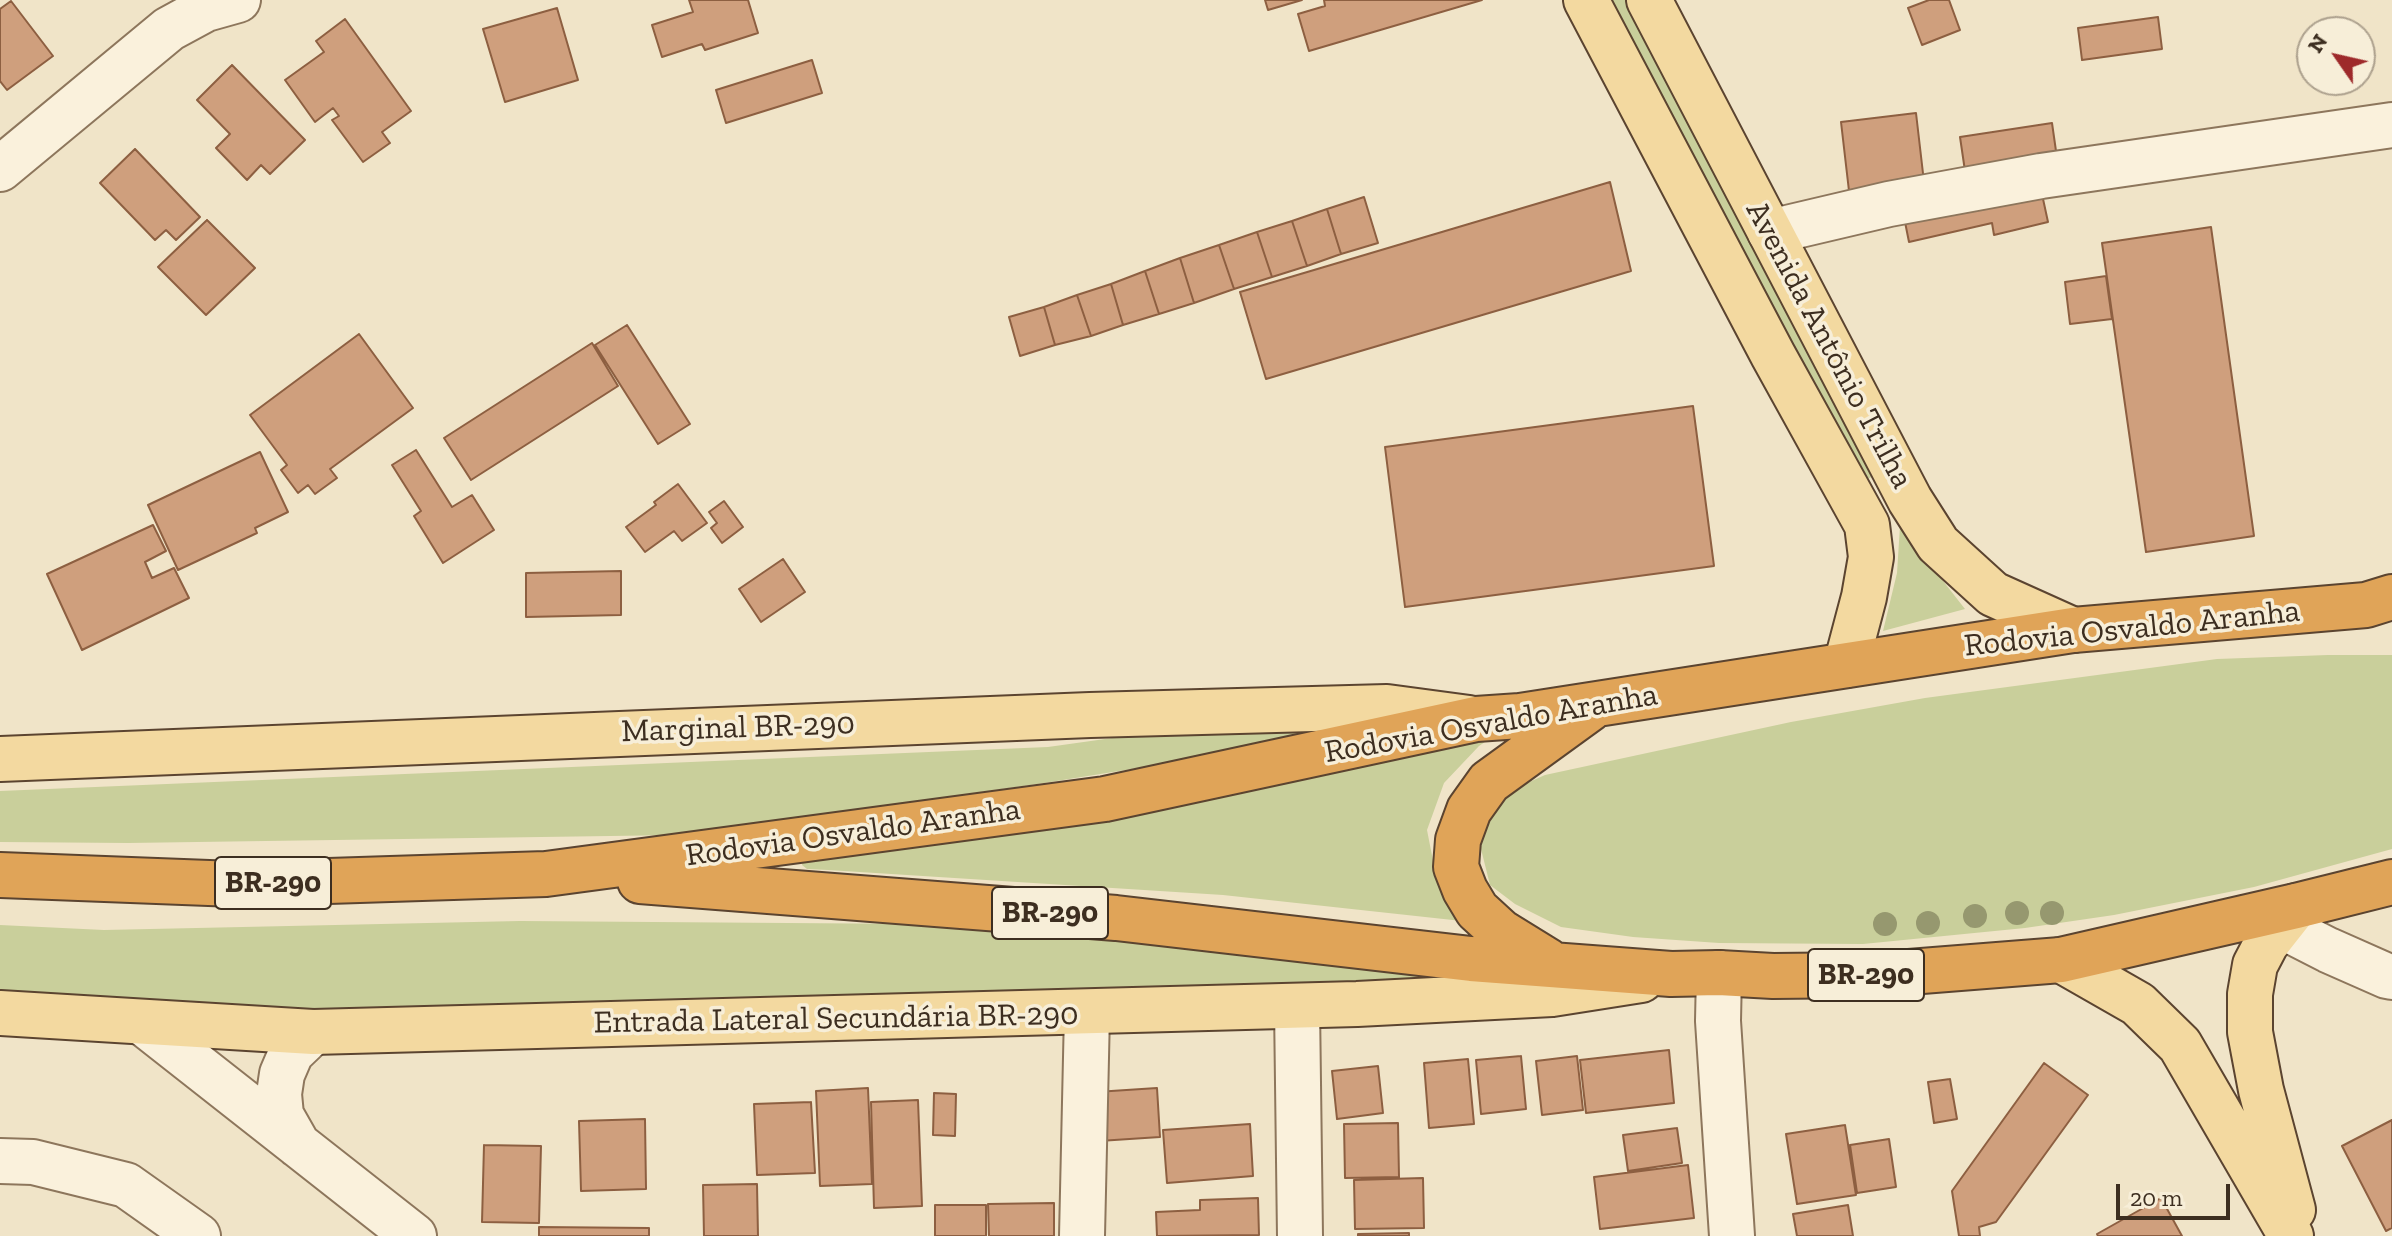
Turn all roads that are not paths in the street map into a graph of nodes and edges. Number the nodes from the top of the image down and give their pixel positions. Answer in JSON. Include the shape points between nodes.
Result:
{"nodes":[{"id":1,"x":238,"y":0,"type":"edge"},
{"id":2,"x":1586,"y":0,"type":"edge"},
{"id":3,"x":1649,"y":0,"type":"edge"},
{"id":4,"x":2392,"y":125,"type":"edge"},
{"id":5,"x":0,"y":169,"type":"edge"},
{"id":6,"x":1770,"y":232,"type":"junction"},
{"id":7,"x":1910,"y":500,"type":"junction"},
{"id":8,"x":1867,"y":525,"type":"junction"},
{"id":9,"x":2383,"y":605,"type":"edge"},
{"id":10,"x":2073,"y":630,"type":"junction"},
{"id":11,"x":1846,"y":665,"type":"junction"},
{"id":12,"x":1597,"y":704,"type":"junction"},
{"id":13,"x":1476,"y":719,"type":"junction"},
{"id":14,"x":0,"y":759,"type":"edge"},
{"id":15,"x":546,"y":874,"type":"junction"},
{"id":16,"x":0,"y":875,"type":"edge"},
{"id":17,"x":2392,"y":882,"type":"edge"},
{"id":18,"x":2288,"y":916,"type":"junction"},
{"id":19,"x":2061,"y":960,"type":"junction"},
{"id":20,"x":1553,"y":965,"type":"junction"},
{"id":21,"x":1719,"y":973,"type":"junction"},
{"id":22,"x":1671,"y":974,"type":"junction"},
{"id":23,"x":2392,"y":977,"type":"edge"},
{"id":24,"x":1297,"y":1006,"type":"junction"},
{"id":25,"x":0,"y":1013,"type":"edge"},
{"id":26,"x":1087,"y":1013,"type":"junction"},
{"id":27,"x":143,"y":1023,"type":"junction"},
{"id":28,"x":313,"y":1032,"type":"junction"},
{"id":29,"x":298,"y":1145,"type":"junction"},
{"id":30,"x":0,"y":1161,"type":"edge"},
{"id":31,"x":198,"y":1236,"type":"edge"},
{"id":32,"x":414,"y":1236,"type":"edge"},
{"id":33,"x":1082,"y":1236,"type":"edge"},
{"id":34,"x":1300,"y":1236,"type":"edge"},
{"id":35,"x":1732,"y":1236,"type":"edge"},
{"id":36,"x":2291,"y":1236,"type":"edge"},
{"id":37,"x":2298,"y":1236,"type":"edge"}],
"edges":[{"from":1,"to":5,"type":"street","via":[[206,9],[169,29]]},
{"from":2,"to":8,"type":"main road","name":"Avenida Antônio Trilha"},
{"from":3,"to":6,"type":"main road","name":"Avenida Antônio Trilha"},
{"from":4,"to":6,"type":"street","via":[[2041,176]]},
{"from":6,"to":7,"type":"main road","name":"Avenida Antônio Trilha"},
{"from":7,"to":8,"type":"main road"},
{"from":7,"to":10,"type":"main road","name":"Avenida Antônio Trilha","via":[[1938,544],[1993,594]]},
{"from":8,"to":11,"type":"main road","name":"Avenida Antônio Trilha","via":[[1871,557]]},
{"from":9,"to":10,"type":"highway","name":"Rodovia Osvaldo Aranha","number":"BR-290"},
{"from":10,"to":11,"type":"highway","name":"Rodovia Osvaldo Aranha","number":"BR-290"},
{"from":11,"to":12,"type":"highway","name":"Rodovia Osvaldo Aranha","number":"BR-290"},
{"from":12,"to":13,"type":"highway","name":"Rodovia Osvaldo Aranha","number":"BR-290"},
{"from":12,"to":20,"type":"highway","number":"BR-290","via":[[1489,782],[1469,810],[1458,840],[1456,867],[1477,910]]},
{"from":13,"to":14,"type":"main road","name":"Marginal BR-290","via":[[1387,707],[1153,713]]},
{"from":13,"to":15,"type":"highway","name":"Rodovia Osvaldo Aranha","number":"BR-290","via":[[1105,799]]},
{"from":15,"to":16,"type":"highway","name":"Rodovia Osvaldo Aranha","number":"BR-290","via":[[235,884]]},
{"from":15,"to":20,"type":"highway","name":"Rodovia Osvaldo Aranha","number":"BR-290","via":[[1116,918]]},
{"from":17,"to":18,"type":"highway","name":"Rodovia Osvaldo Aranha","number":"BR-290"},
{"from":18,"to":19,"type":"highway","name":"Rodovia Osvaldo Aranha","number":"BR-290"},
{"from":18,"to":23,"type":"street","via":[[2343,957]]},
{"from":18,"to":37,"type":"main road","via":[[2255,965],[2250,1032]]},
{"from":19,"to":21,"type":"highway","name":"Rodovia Osvaldo Aranha","number":"BR-290","via":[[1871,975]]},
{"from":19,"to":36,"type":"main road","via":[[2138,1004],[2180,1045]]},
{"from":20,"to":22,"type":"highway","name":"Rodovia Osvaldo Aranha","number":"BR-290"},
{"from":21,"to":22,"type":"highway","name":"Rodovia Osvaldo Aranha","number":"BR-290"},
{"from":21,"to":35,"type":"street"},
{"from":22,"to":24,"type":"main road","name":"Entrada Lateral Secundária BR-290","via":[[1552,994]]},
{"from":24,"to":26,"type":"main road","name":"Entrada Lateral Secundária BR-290"},
{"from":24,"to":34,"type":"street"},
{"from":25,"to":27,"type":"main road","name":"Entrada Lateral Secundária BR-290"},
{"from":26,"to":28,"type":"main road","name":"Entrada Lateral Secundária BR-290"},
{"from":26,"to":33,"type":"street"},
{"from":27,"to":28,"type":"main road","name":"Entrada Lateral Secundária BR-290"},
{"from":27,"to":29,"type":"street"},
{"from":28,"to":29,"type":"street","via":[[291,1053],[279,1094],[281,1115]]},
{"from":29,"to":32,"type":"street"},
{"from":30,"to":31,"type":"street","via":[[33,1162],[126,1185]]}]}
